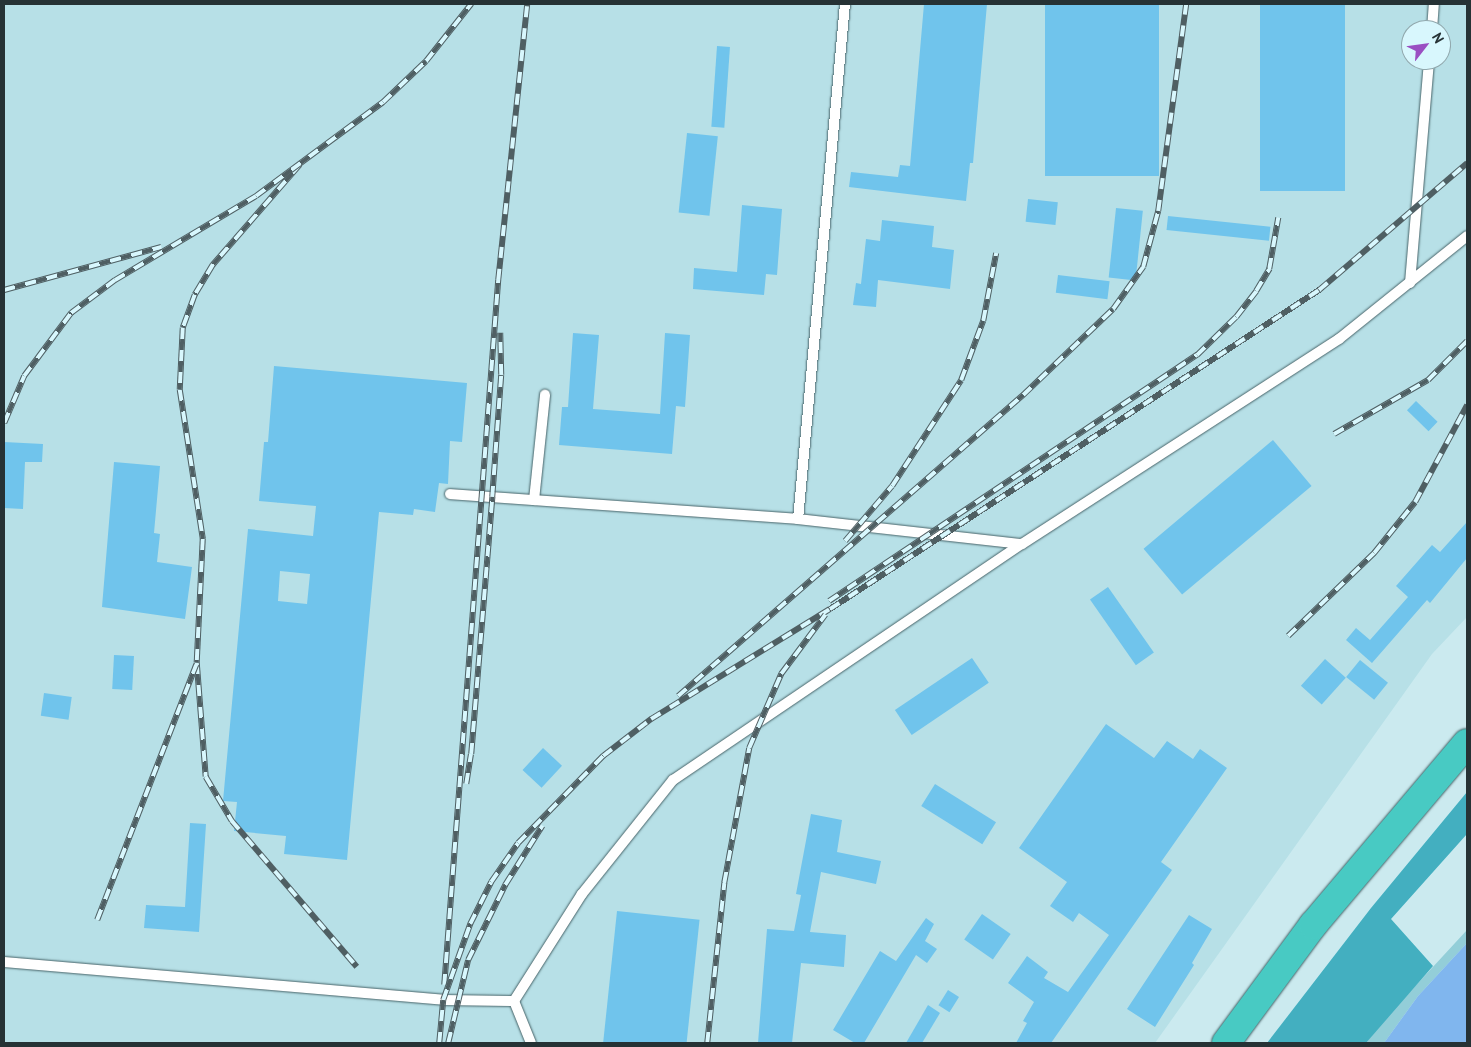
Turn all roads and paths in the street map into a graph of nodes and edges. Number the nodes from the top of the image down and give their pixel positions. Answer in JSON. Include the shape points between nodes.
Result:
{"nodes":[{"id":1,"x":845,"y":4,"type":"edge"},
{"id":2,"x":1434,"y":4,"type":"edge"},
{"id":3,"x":1433,"y":20,"type":"edge"},
{"id":4,"x":1428,"y":70,"type":"edge"},
{"id":5,"x":1467,"y":236,"type":"edge"},
{"id":6,"x":1410,"y":283,"type":"junction"},
{"id":7,"x":545,"y":395,"type":"dead end"},
{"id":8,"x":450,"y":494,"type":"dead end"},
{"id":9,"x":534,"y":500,"type":"junction"},
{"id":10,"x":798,"y":518,"type":"junction"},
{"id":11,"x":1022,"y":544,"type":"junction"},
{"id":12,"x":1467,"y":744,"type":"edge"},
{"id":13,"x":4,"y":962,"type":"edge"},
{"id":14,"x":514,"y":1001,"type":"junction"},
{"id":15,"x":531,"y":1043,"type":"edge"},
{"id":16,"x":1226,"y":1043,"type":"edge"}],
"edges":[{"from":1,"to":10,"type":"lane"},
{"from":2,"to":3,"type":"lane"},
{"from":4,"to":6,"type":"lane"},
{"from":5,"to":6,"type":"lane"},
{"from":6,"to":11,"type":"lane","via":[[1339,339]]},
{"from":7,"to":9,"type":"lane"},
{"from":8,"to":9,"type":"lane"},
{"from":9,"to":10,"type":"lane"},
{"from":10,"to":11,"type":"lane"},
{"from":11,"to":14,"type":"lane","via":[[673,780],[582,894]]},
{"from":12,"to":16,"type":"highway","via":[[1313,925]]},
{"from":13,"to":14,"type":"lane","via":[[443,1000]]},
{"from":14,"to":15,"type":"lane"}]}
